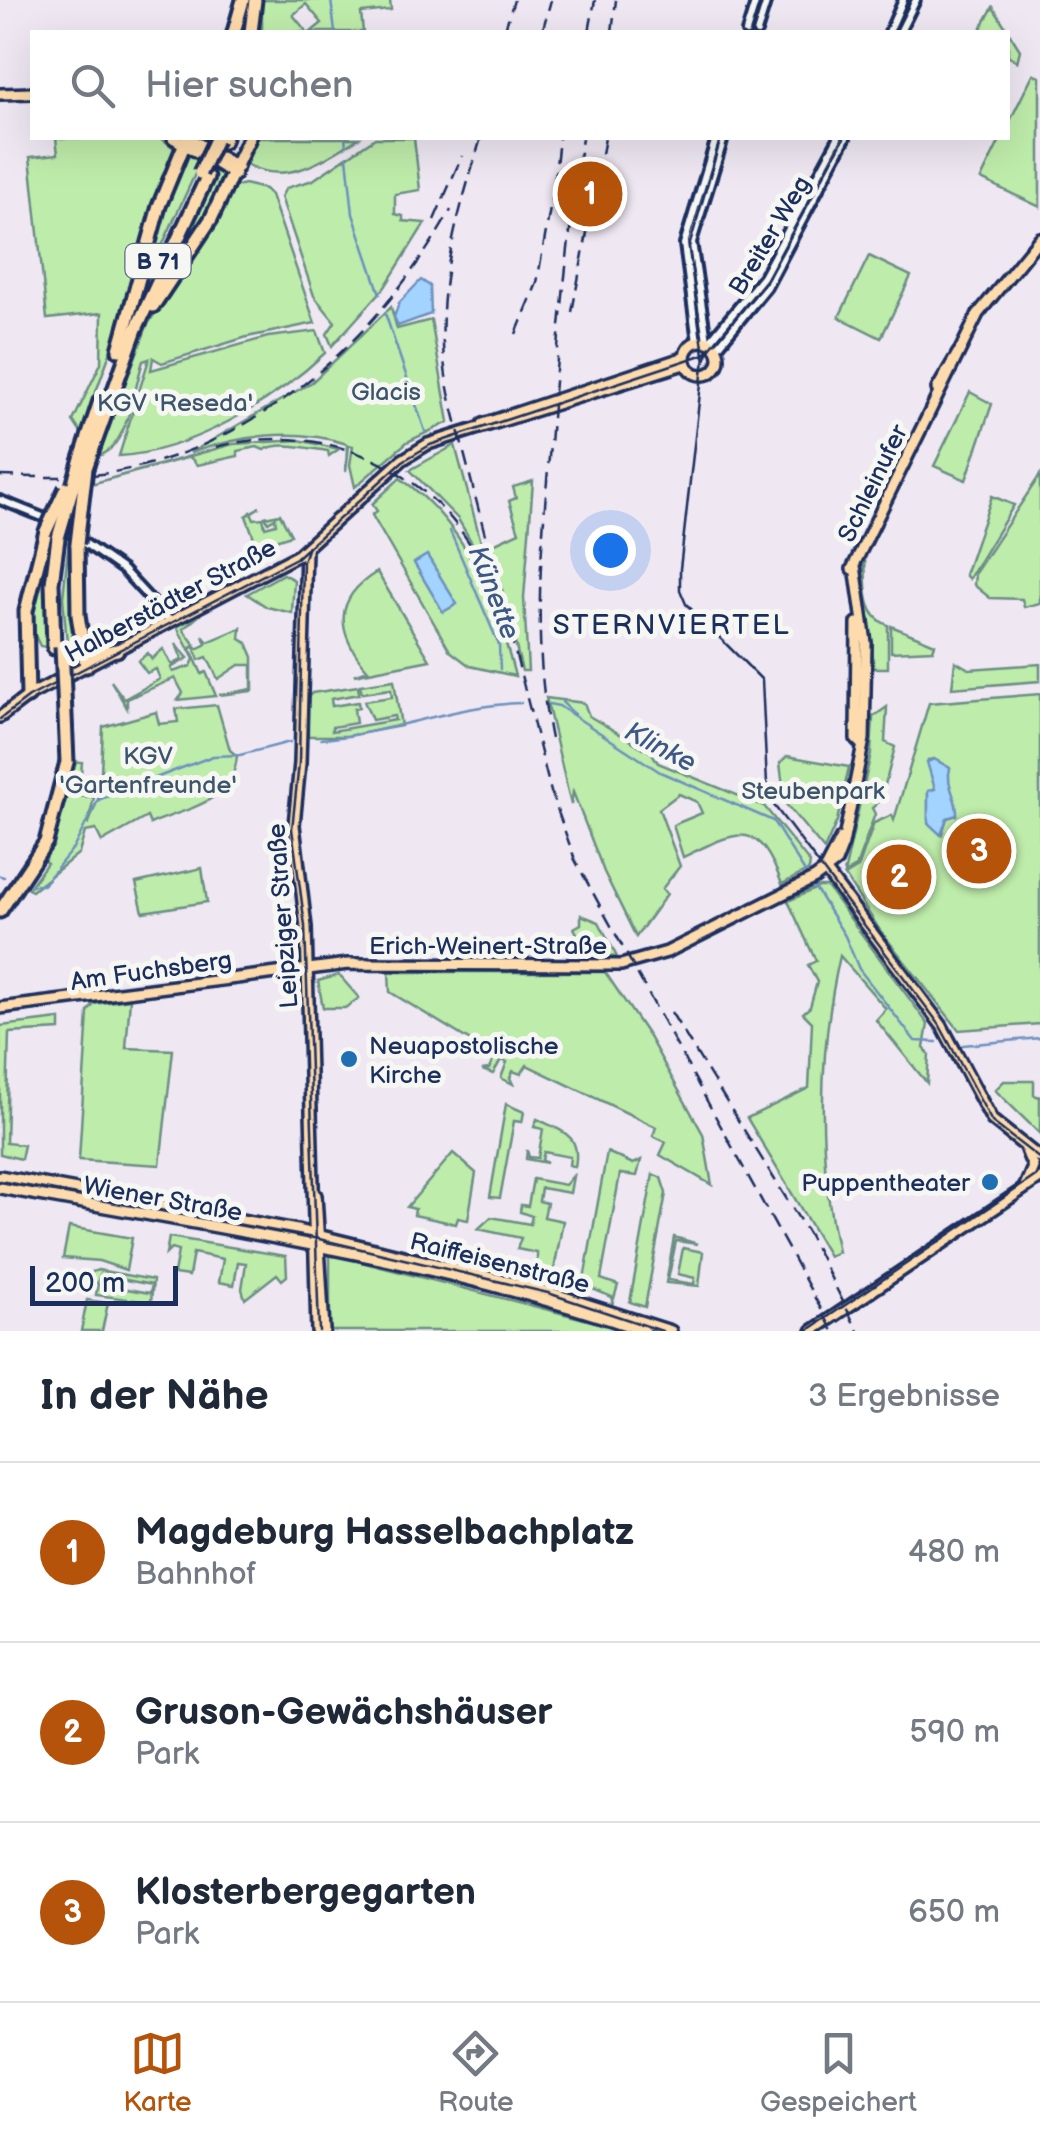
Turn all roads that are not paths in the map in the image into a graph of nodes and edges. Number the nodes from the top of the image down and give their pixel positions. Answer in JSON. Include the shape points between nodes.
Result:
{"nodes":[{"id":1,"x":756,"y":0,"type":"edge"},
{"id":2,"x":767,"y":0,"type":"edge"},
{"id":3,"x":904,"y":0,"type":"edge"},
{"id":4,"x":916,"y":0,"type":"edge"},
{"id":5,"x":250,"y":1,"type":"edge"},
{"id":6,"x":235,"y":30,"type":"edge"},
{"id":7,"x":243,"y":30,"type":"edge"},
{"id":8,"x":254,"y":30,"type":"edge"},
{"id":9,"x":747,"y":30,"type":"edge"},
{"id":10,"x":758,"y":30,"type":"edge"},
{"id":11,"x":890,"y":30,"type":"edge"},
{"id":12,"x":901,"y":30,"type":"edge"},
{"id":13,"x":30,"y":93,"type":"edge"},
{"id":14,"x":0,"y":94,"type":"edge"},
{"id":15,"x":183,"y":140,"type":"edge"},
{"id":16,"x":189,"y":140,"type":"edge"},
{"id":17,"x":248,"y":140,"type":"edge"},
{"id":18,"x":715,"y":140,"type":"edge"},
{"id":19,"x":723,"y":140,"type":"edge"},
{"id":20,"x":837,"y":140,"type":"edge"},
{"id":21,"x":845,"y":140,"type":"edge"},
{"id":22,"x":215,"y":144,"type":"edge"},
{"id":23,"x":218,"y":160,"type":"dead end"},
{"id":24,"x":237,"y":171,"type":"junction"},
{"id":25,"x":204,"y":175,"type":"junction"},
{"id":26,"x":1040,"y":238,"type":"edge"},
{"id":27,"x":136,"y":330,"type":"junction"},
{"id":28,"x":708,"y":343,"type":"junction"},
{"id":29,"x":119,"y":350,"type":"junction"},
{"id":30,"x":684,"y":360,"type":"junction"},
{"id":31,"x":96,"y":424,"type":"junction"},
{"id":32,"x":83,"y":465,"type":"junction"},
{"id":33,"x":0,"y":500,"type":"edge"},
{"id":34,"x":67,"y":541,"type":"junction"},
{"id":35,"x":306,"y":550,"type":"junction"},
{"id":36,"x":284,"y":562,"type":"junction"},
{"id":37,"x":304,"y":576,"type":"junction"},
{"id":38,"x":171,"y":622,"type":"junction"},
{"id":39,"x":82,"y":644,"type":"junction"},
{"id":40,"x":117,"y":650,"type":"junction"},
{"id":41,"x":86,"y":666,"type":"junction"},
{"id":42,"x":28,"y":696,"type":"junction"},
{"id":43,"x":0,"y":717,"type":"edge"},
{"id":44,"x":63,"y":762,"type":"junction"},
{"id":45,"x":825,"y":870,"type":"junction"},
{"id":46,"x":0,"y":900,"type":"edge"},
{"id":47,"x":0,"y":911,"type":"edge"},
{"id":48,"x":308,"y":969,"type":"junction"},
{"id":49,"x":0,"y":1008,"type":"edge"},
{"id":50,"x":1025,"y":1148,"type":"junction"},
{"id":51,"x":1040,"y":1158,"type":"edge"},
{"id":52,"x":0,"y":1176,"type":"edge"},
{"id":53,"x":1040,"y":1178,"type":"edge"},
{"id":54,"x":0,"y":1188,"type":"edge"},
{"id":55,"x":1024,"y":1188,"type":"junction"},
{"id":56,"x":318,"y":1240,"type":"junction"},
{"id":57,"x":889,"y":1276,"type":"junction"},
{"id":58,"x":322,"y":1329,"type":"edge"},
{"id":59,"x":640,"y":1330,"type":"edge"},
{"id":60,"x":655,"y":1331,"type":"edge"},
{"id":61,"x":670,"y":1331,"type":"edge"},
{"id":62,"x":803,"y":1331,"type":"edge"},
{"id":63,"x":812,"y":1331,"type":"edge"}],
"edges":[{"from":1,"to":9,"type":"street"},
{"from":2,"to":10,"type":"street"},
{"from":3,"to":11,"type":"street"},
{"from":4,"to":12,"type":"street"},
{"from":5,"to":6,"type":"highway"},
{"from":5,"to":7,"type":"highway"},
{"from":5,"to":8,"type":"highway"},
{"from":13,"to":14,"type":"main road"},
{"from":15,"to":29,"type":"highway"},
{"from":16,"to":22,"type":"main road"},
{"from":17,"to":24,"type":"highway"},
{"from":18,"to":28,"type":"street","via":[[684,244]]},
{"from":19,"to":28,"type":"street","via":[[692,242]]},
{"from":20,"to":28,"type":"street","name":"Breiter Weg","via":[[763,276]]},
{"from":21,"to":28,"type":"street","name":"Breiter Weg","via":[[767,286]]},
{"from":22,"to":25,"type":"highway","number":"B 71"},
{"from":23,"to":24,"type":"main road"},
{"from":24,"to":27,"type":"highway"},
{"from":25,"to":27,"type":"highway","number":"B 71"},
{"from":25,"to":29,"type":"highway","number":"B 71"},
{"from":26,"to":45,"type":"main road","name":"Schleinufer","via":[[980,310],[854,566],[860,743],[838,859]]},
{"from":27,"to":31,"type":"highway","number":"B 71"},
{"from":28,"to":30,"type":"main road"},
{"from":28,"to":30,"type":"main road","name":"Halberstädter Straße","via":[[718,360],[706,377]]},
{"from":29,"to":31,"type":"highway","number":"B 71"},
{"from":30,"to":35,"type":"main road","name":"Halberstädter Straße","via":[[413,453]]},
{"from":31,"to":32,"type":"highway","number":"B 71"},
{"from":32,"to":34,"type":"highway","number":"B 71","bridge":true},
{"from":32,"to":34,"type":"highway","bridge":true},
{"from":32,"to":42,"type":"highway","bridge":true,"via":[[46,531],[26,611]]},
{"from":33,"to":38,"type":"street","via":[[44,516],[110,560]]},
{"from":34,"to":39,"type":"highway"},
{"from":34,"to":44,"type":"highway","number":"B 71","bridge":true,"via":[[52,583]]},
{"from":35,"to":36,"type":"main road","name":"Halberstädter Straße"},
{"from":35,"to":37,"type":"main road","name":"Leipziger Straße"},
{"from":36,"to":37,"type":"main road"},
{"from":36,"to":38,"type":"main road","name":"Halberstädter Straße"},
{"from":37,"to":48,"type":"main road","name":"Leipziger Straße","via":[[294,828]]},
{"from":38,"to":40,"type":"main road","name":"Halberstädter Straße"},
{"from":39,"to":40,"type":"highway","via":[[93,654]]},
{"from":39,"to":41,"type":"highway"},
{"from":40,"to":41,"type":"main road","name":"Halberstädter Straße"},
{"from":41,"to":42,"type":"main road","name":"Halberstädter Straße"},
{"from":42,"to":43,"type":"main road","name":"Halberstädter Straße"},
{"from":44,"to":46,"type":"highway","number":"B 71","via":[[39,838]]},
{"from":44,"to":47,"type":"highway","number":"B 71","via":[[46,842]]},
{"from":45,"to":48,"type":"main road","name":"Erich-Weinert-Straße","via":[[667,952],[621,965]]},
{"from":45,"to":50,"type":"main road","via":[[942,1026],[988,1115]]},
{"from":48,"to":49,"type":"main road","name":"Am Fuchsberg"},
{"from":48,"to":56,"type":"main road","name":"Leipziger Straße"},
{"from":50,"to":51,"type":"main road"},
{"from":50,"to":55,"type":"main road","via":[[1033,1167]]},
{"from":52,"to":56,"type":"main road","name":"Wiener Straße"},
{"from":53,"to":55,"type":"main road"},
{"from":54,"to":56,"type":"main road","name":"Wiener Straße"},
{"from":55,"to":57,"type":"main road"},
{"from":56,"to":58,"type":"main road","name":"Leipziger Straße"},
{"from":56,"to":59,"type":"main road","name":"Raiffeisenstraße","via":[[538,1296]]},
{"from":56,"to":61,"type":"main road","name":"Raiffeisenstraße","via":[[542,1290]]},
{"from":57,"to":62,"type":"main road"},
{"from":57,"to":63,"type":"main road"},
{"from":59,"to":60,"type":"main road","name":"Raiffeisenstraße"}]}
